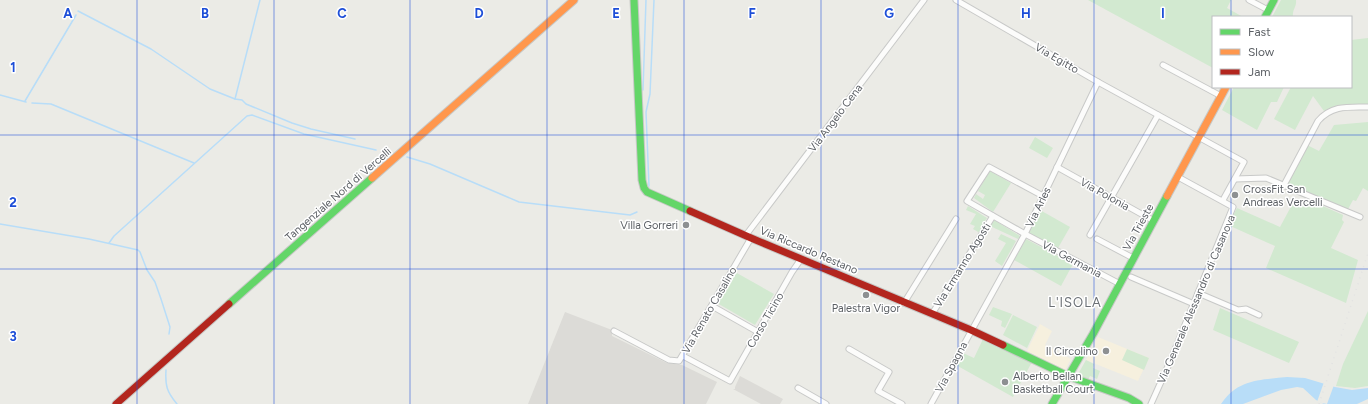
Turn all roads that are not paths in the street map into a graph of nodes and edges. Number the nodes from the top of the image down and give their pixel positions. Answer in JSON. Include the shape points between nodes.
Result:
{"nodes":[{"id":1,"x":574,"y":0,"type":"edge"},
{"id":2,"x":634,"y":0,"type":"edge"},
{"id":3,"x":924,"y":0,"type":"edge"},
{"id":4,"x":956,"y":0,"type":"edge"},
{"id":5,"x":1250,"y":0,"type":"edge"},
{"id":6,"x":1274,"y":0,"type":"edge"},
{"id":7,"x":1266,"y":14,"type":"edge"},
{"id":8,"x":1164,"y":65,"type":"dead end"},
{"id":9,"x":1098,"y":82,"type":"junction"},
{"id":10,"x":1225,"y":88,"type":"edge"},
{"id":11,"x":1221,"y":96,"type":"junction"},
{"id":12,"x":1368,"y":106,"type":"edge"},
{"id":13,"x":1158,"y":115,"type":"junction"},
{"id":14,"x":1199,"y":137,"type":"junction"},
{"id":15,"x":1057,"y":167,"type":"junction"},
{"id":16,"x":1178,"y":178,"type":"junction"},
{"id":17,"x":1235,"y":179,"type":"junction"},
{"id":18,"x":1284,"y":185,"type":"junction"},
{"id":19,"x":1043,"y":196,"type":"junction"},
{"id":20,"x":1111,"y":197,"type":"junction"},
{"id":21,"x":1223,"y":200,"type":"junction"},
{"id":22,"x":993,"y":216,"type":"junction"},
{"id":23,"x":1360,"y":217,"type":"dead end"},
{"id":24,"x":956,"y":219,"type":"dead end"},
{"id":25,"x":1154,"y":221,"type":"junction"},
{"id":26,"x":1025,"y":234,"type":"junction"},
{"id":27,"x":1090,"y":236,"type":"dead end"},
{"id":28,"x":748,"y":237,"type":"junction"},
{"id":29,"x":1097,"y":239,"type":"dead end"},
{"id":30,"x":1133,"y":258,"type":"junction"},
{"id":31,"x":801,"y":259,"type":"junction"},
{"id":32,"x":1131,"y":277,"type":"dead end"},
{"id":33,"x":1120,"y":284,"type":"junction"},
{"id":34,"x":1198,"y":293,"type":"junction"},
{"id":35,"x":904,"y":303,"type":"junction"},
{"id":36,"x":1194,"y":304,"type":"junction"},
{"id":37,"x":712,"y":306,"type":"junction"},
{"id":38,"x":932,"y":314,"type":"junction"},
{"id":39,"x":1259,"y":315,"type":"dead end"},
{"id":40,"x":971,"y":330,"type":"junction"},
{"id":41,"x":614,"y":331,"type":"dead end"},
{"id":42,"x":758,"y":332,"type":"junction"},
{"id":43,"x":849,"y":349,"type":"dead end"},
{"id":44,"x":683,"y":356,"type":"junction"},
{"id":45,"x":1068,"y":376,"type":"junction"},
{"id":46,"x":798,"y":388,"type":"dead end"},
{"id":47,"x":116,"y":404,"type":"edge"},
{"id":48,"x":826,"y":404,"type":"edge"},
{"id":49,"x":902,"y":404,"type":"edge"},
{"id":50,"x":931,"y":404,"type":"edge"},
{"id":51,"x":1052,"y":404,"type":"edge"},
{"id":52,"x":1140,"y":404,"type":"edge"},
{"id":53,"x":1151,"y":404,"type":"edge"}],
"edges":[{"from":1,"to":47,"type":"street","name":"Tangenziale Nord di Vercelli"},
{"from":2,"to":28,"type":"street","name":"Via Riccardo Restano","via":[[644,188],[647,192]]},
{"from":3,"to":28,"type":"street","name":"Via Angelo Cena"},
{"from":4,"to":9,"type":"street","name":"Via Egitto"},
{"from":5,"to":7,"type":"street"},
{"from":6,"to":7,"type":"street"},
{"from":8,"to":11,"type":"street"},
{"from":9,"to":13,"type":"street","name":"Via Egitto"},
{"from":9,"to":15,"type":"street","name":"Via Arles"},
{"from":10,"to":11,"type":"street","name":"Via Trieste"},
{"from":11,"to":14,"type":"street","name":"Via Trieste"},
{"from":12,"to":18,"type":"street","via":[[1338,108],[1327,112],[1318,122]]},
{"from":13,"to":14,"type":"street","name":"Via Egitto"},
{"from":13,"to":20,"type":"street"},
{"from":14,"to":16,"type":"street","name":"Via Trieste"},
{"from":14,"to":17,"type":"street","name":"Via Egitto","via":[[1244,162]]},
{"from":15,"to":19,"type":"street","name":"Via Arles"},
{"from":15,"to":20,"type":"street","name":"Via Polonia"},
{"from":16,"to":21,"type":"street","name":"Via Generale Alessandro di Casanova"},
{"from":16,"to":25,"type":"street","name":"Via Trieste"},
{"from":17,"to":18,"type":"street","via":[[1266,178]]},
{"from":17,"to":21,"type":"street","name":"Via Egitto"},
{"from":18,"to":23,"type":"street"},
{"from":19,"to":22,"type":"street","name":"Via Germania","via":[[989,167],[968,200]]},
{"from":19,"to":26,"type":"street","name":"Via Arles"},
{"from":20,"to":25,"type":"street","name":"Via Polonia"},
{"from":20,"to":27,"type":"street"},
{"from":21,"to":34,"type":"street","name":"Via Generale Alessandro di Casanova","via":[[1234,207]]},
{"from":22,"to":26,"type":"street","name":"Via Germania"},
{"from":22,"to":38,"type":"street","name":"Via Ermanno Agosti"},
{"from":24,"to":35,"type":"street"},
{"from":25,"to":30,"type":"street","name":"Via Trieste"},
{"from":26,"to":33,"type":"street","name":"Via Germania"},
{"from":26,"to":40,"type":"street","name":"Via Arles"},
{"from":28,"to":31,"type":"street","name":"Via Riccardo Restano"},
{"from":28,"to":37,"type":"street","name":"Via Renato Casalino"},
{"from":29,"to":30,"type":"street"},
{"from":30,"to":33,"type":"street","name":"Via Trieste"},
{"from":31,"to":35,"type":"street","name":"Via Riccardo Restano"},
{"from":31,"to":42,"type":"street","name":"Corso Ticino"},
{"from":32,"to":36,"type":"street"},
{"from":33,"to":45,"type":"street","name":"Via Trieste"},
{"from":34,"to":36,"type":"street","name":"Via Generale Alessandro di Casanova"},
{"from":34,"to":39,"type":"street","via":[[1238,310],[1246,309]]},
{"from":35,"to":38,"type":"street","name":"Via Riccardo Restano"},
{"from":36,"to":53,"type":"street","name":"Via Generale Alessandro di Casanova"},
{"from":37,"to":42,"type":"street"},
{"from":37,"to":44,"type":"street","name":"Via Renato Casalino"},
{"from":38,"to":40,"type":"street","name":"Via Riccardo Restano"},
{"from":40,"to":45,"type":"street","name":"Via Riccardo Restano"},
{"from":40,"to":50,"type":"street","name":"Via Spagna"},
{"from":41,"to":44,"type":"street","name":"Via Renato Casalino","via":[[669,360],[679,361]]},
{"from":42,"to":44,"type":"street","name":"Corso Ticino","via":[[730,381]]},
{"from":43,"to":49,"type":"street","via":[[889,372],[878,391]]},
{"from":45,"to":51,"type":"street","name":"Via Trieste"},
{"from":45,"to":52,"type":"street","name":"Via Riccardo Restano"},
{"from":46,"to":48,"type":"street"}]}
